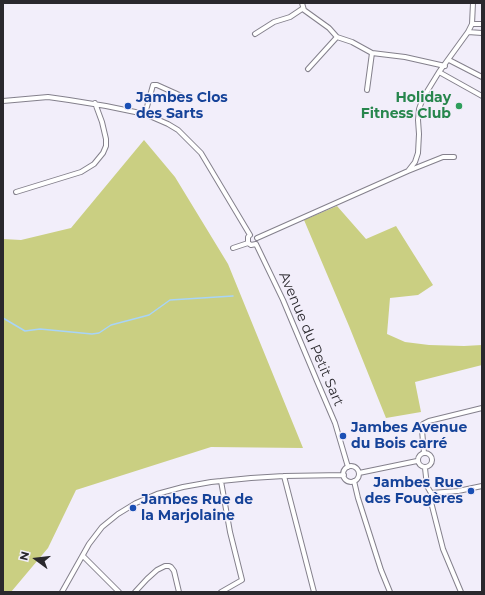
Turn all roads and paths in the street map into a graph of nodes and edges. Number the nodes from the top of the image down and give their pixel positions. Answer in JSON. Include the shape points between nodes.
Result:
{"nodes":[{"id":1,"x":302,"y":3,"type":"edge"},
{"id":2,"x":473,"y":3,"type":"edge"},
{"id":3,"x":302,"y":9,"type":"junction"},
{"id":4,"x":472,"y":24,"type":"junction"},
{"id":5,"x":482,"y":24,"type":"edge"},
{"id":6,"x":468,"y":32,"type":"junction"},
{"id":7,"x":482,"y":33,"type":"edge"},
{"id":8,"x":255,"y":34,"type":"dead end"},
{"id":9,"x":337,"y":37,"type":"junction"},
{"id":10,"x":372,"y":53,"type":"junction"},
{"id":11,"x":449,"y":60,"type":"junction"},
{"id":12,"x":444,"y":66,"type":"junction"},
{"id":13,"x":308,"y":69,"type":"dead end"},
{"id":14,"x":439,"y":72,"type":"junction"},
{"id":15,"x":482,"y":77,"type":"edge"},
{"id":16,"x":367,"y":90,"type":"dead end"},
{"id":17,"x":482,"y":96,"type":"edge"},
{"id":18,"x":186,"y":98,"type":"dead end"},
{"id":19,"x":3,"y":100,"type":"edge"},
{"id":20,"x":95,"y":104,"type":"junction"},
{"id":21,"x":145,"y":114,"type":"junction"},
{"id":22,"x":454,"y":157,"type":"dead end"},
{"id":23,"x":408,"y":171,"type":"junction"},
{"id":24,"x":16,"y":192,"type":"dead end"},
{"id":25,"x":250,"y":235,"type":"junction"},
{"id":26,"x":257,"y":238,"type":"junction"},
{"id":27,"x":248,"y":242,"type":"junction"},
{"id":28,"x":256,"y":244,"type":"junction"},
{"id":29,"x":233,"y":248,"type":"dead end"},
{"id":30,"x":482,"y":408,"type":"edge"},
{"id":31,"x":424,"y":453,"type":"junction"},
{"id":32,"x":417,"y":461,"type":"junction"},
{"id":33,"x":348,"y":467,"type":"junction"},
{"id":34,"x":425,"y":468,"type":"junction"},
{"id":35,"x":359,"y":473,"type":"junction"},
{"id":36,"x":344,"y":475,"type":"junction"},
{"id":37,"x":284,"y":476,"type":"junction"},
{"id":38,"x":221,"y":481,"type":"junction"},
{"id":39,"x":354,"y":481,"type":"junction"},
{"id":40,"x":482,"y":486,"type":"edge"},
{"id":41,"x":431,"y":494,"type":"junction"},
{"id":42,"x":83,"y":556,"type":"junction"},
{"id":43,"x":62,"y":592,"type":"edge"},
{"id":44,"x":118,"y":592,"type":"edge"},
{"id":45,"x":136,"y":592,"type":"edge"},
{"id":46,"x":180,"y":592,"type":"edge"},
{"id":47,"x":221,"y":592,"type":"edge"},
{"id":48,"x":314,"y":592,"type":"edge"},
{"id":49,"x":390,"y":592,"type":"edge"},
{"id":50,"x":461,"y":592,"type":"edge"}],
"edges":[{"from":1,"to":3,"type":"street"},
{"from":2,"to":4,"type":"street"},
{"from":3,"to":8,"type":"street","via":[[290,18],[274,22]]},
{"from":3,"to":9,"type":"street"},
{"from":4,"to":5,"type":"street"},
{"from":4,"to":6,"type":"street"},
{"from":6,"to":7,"type":"street"},
{"from":6,"to":11,"type":"street"},
{"from":9,"to":10,"type":"street"},
{"from":9,"to":13,"type":"street"},
{"from":10,"to":12,"type":"street"},
{"from":10,"to":16,"type":"street"},
{"from":11,"to":12,"type":"street"},
{"from":11,"to":15,"type":"street"},
{"from":12,"to":14,"type":"street"},
{"from":14,"to":17,"type":"street"},
{"from":14,"to":23,"type":"street","via":[[423,98],[418,120],[418,153]]},
{"from":18,"to":21,"type":"street","via":[[153,85]]},
{"from":19,"to":20,"type":"street","via":[[48,97]]},
{"from":20,"to":21,"type":"street"},
{"from":20,"to":24,"type":"street","via":[[102,122],[106,146],[94,164],[81,172]]},
{"from":21,"to":25,"type":"street","via":[[178,130],[201,153]]},
{"from":22,"to":23,"type":"street","via":[[442,157]]},
{"from":23,"to":26,"type":"street"},
{"from":25,"to":26,"type":"street"},
{"from":25,"to":27,"type":"street"},
{"from":26,"to":28,"type":"street"},
{"from":27,"to":28,"type":"street","via":[[251,245]]},
{"from":27,"to":29,"type":"street"},
{"from":28,"to":33,"type":"street","name":"Avenue du Petit Sart","via":[[284,300],[335,422]]},
{"from":30,"to":31,"type":"street","via":[[423,424]]},
{"from":31,"to":32,"type":"street","via":[[419,455]]},
{"from":31,"to":34,"type":"street","via":[[430,455],[432,460],[430,466]]},
{"from":32,"to":34,"type":"street"},
{"from":32,"to":35,"type":"street"},
{"from":33,"to":35,"type":"street","via":[[353,466]]},
{"from":33,"to":36,"type":"street"},
{"from":34,"to":41,"type":"street","via":[[427,486]]},
{"from":35,"to":39,"type":"street"},
{"from":36,"to":37,"type":"street"},
{"from":36,"to":39,"type":"street","via":[[350,482]]},
{"from":37,"to":38,"type":"street"},
{"from":37,"to":48,"type":"street"},
{"from":38,"to":42,"type":"street","via":[[157,494],[136,503],[102,527]]},
{"from":38,"to":47,"type":"street","via":[[242,580]]},
{"from":39,"to":49,"type":"street"},
{"from":40,"to":41,"type":"street"},
{"from":41,"to":50,"type":"street","via":[[443,549]]},
{"from":42,"to":43,"type":"street"},
{"from":42,"to":44,"type":"street"},
{"from":45,"to":46,"type":"street","via":[[147,578],[165,566],[172,567]]}]}
